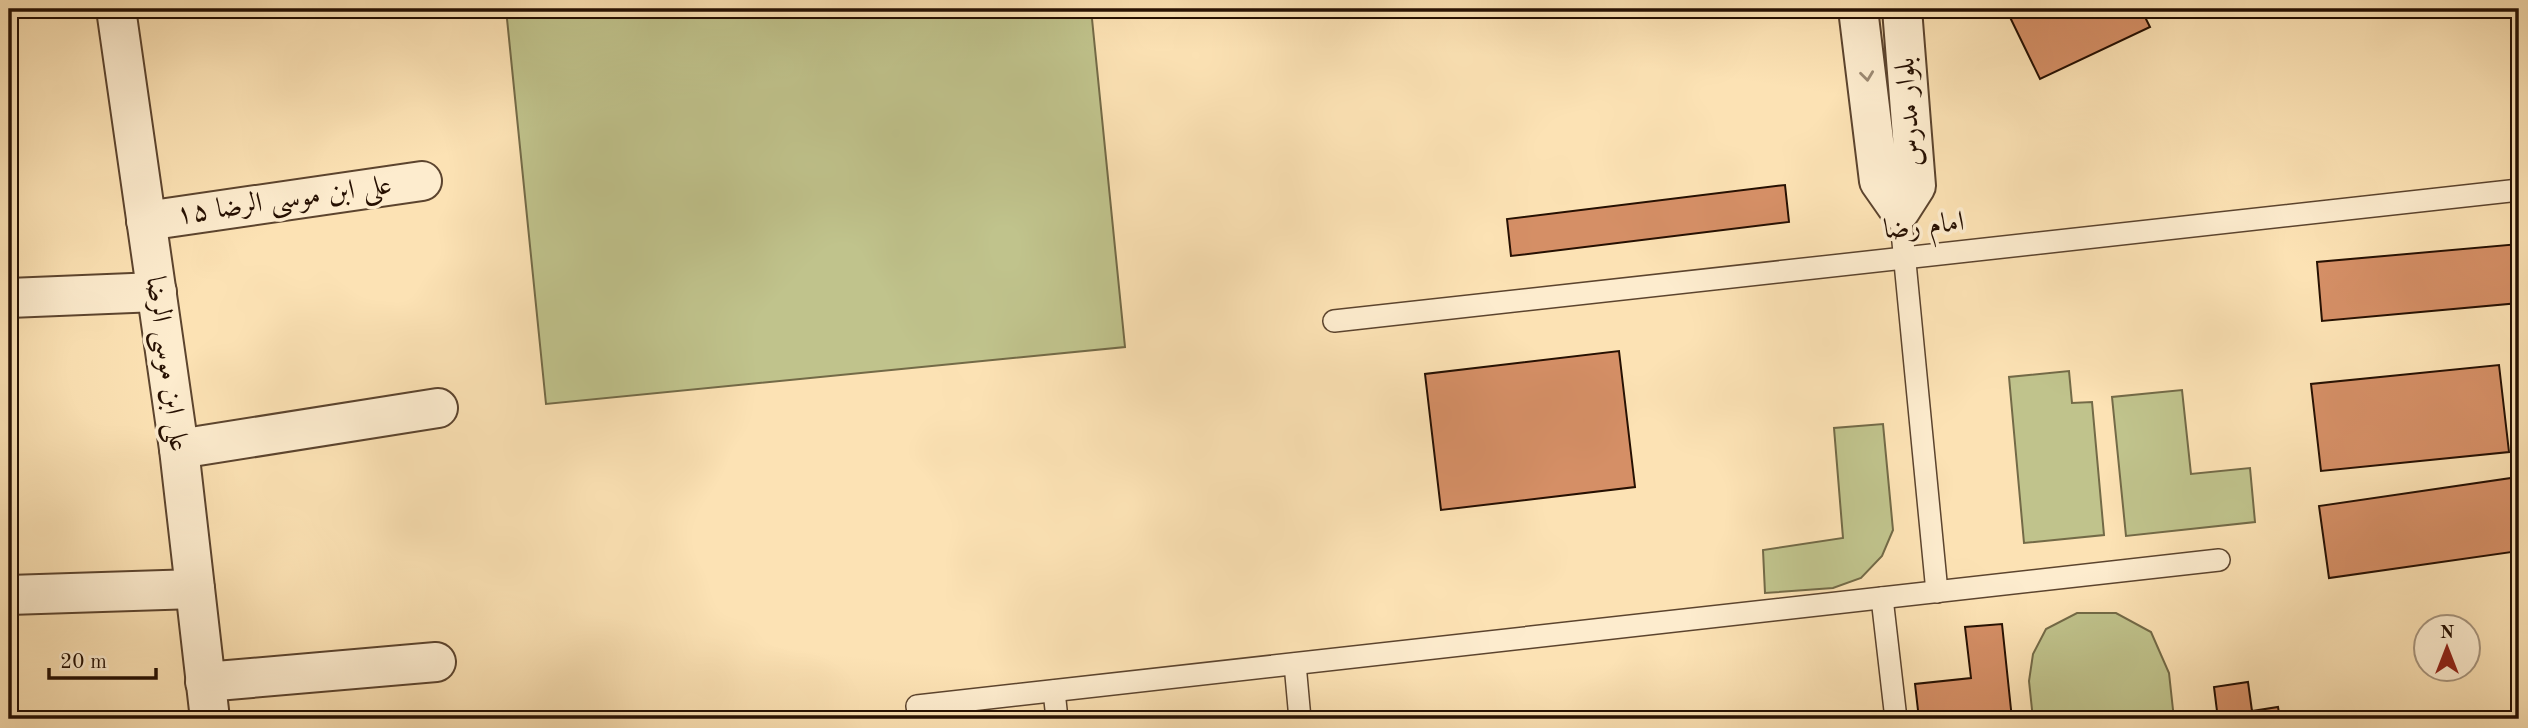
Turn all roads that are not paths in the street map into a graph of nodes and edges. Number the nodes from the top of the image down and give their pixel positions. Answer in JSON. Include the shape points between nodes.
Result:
{"nodes":[{"id":1,"x":1858,"y":9,"type":"edge"},
{"id":2,"x":1902,"y":9,"type":"edge"},
{"id":3,"x":123,"y":10,"type":"edge"},
{"id":4,"x":422,"y":181,"type":"dead end"},
{"id":5,"x":2519,"y":190,"type":"edge"},
{"id":6,"x":1900,"y":211,"type":"junction"},
{"id":7,"x":146,"y":221,"type":"junction"},
{"id":8,"x":1905,"y":258,"type":"junction"},
{"id":9,"x":157,"y":292,"type":"junction"},
{"id":10,"x":9,"y":298,"type":"edge"},
{"id":11,"x":1335,"y":321,"type":"dead end"},
{"id":12,"x":438,"y":408,"type":"dead end"},
{"id":13,"x":179,"y":449,"type":"junction"},
{"id":14,"x":2219,"y":561,"type":"dead end"},
{"id":15,"x":195,"y":589,"type":"junction"},
{"id":16,"x":1937,"y":592,"type":"junction"},
{"id":17,"x":9,"y":595,"type":"edge"},
{"id":18,"x":1882,"y":598,"type":"junction"},
{"id":19,"x":436,"y":662,"type":"dead end"},
{"id":20,"x":1295,"y":664,"type":"junction"},
{"id":21,"x":205,"y":682,"type":"junction"},
{"id":22,"x":1054,"y":691,"type":"junction"},
{"id":23,"x":209,"y":719,"type":"edge"},
{"id":24,"x":919,"y":719,"type":"edge"},
{"id":25,"x":1057,"y":719,"type":"edge"},
{"id":26,"x":1300,"y":719,"type":"edge"},
{"id":27,"x":1896,"y":719,"type":"edge"}],
"edges":[{"from":1,"to":6,"type":"street","name":"بلوار مدرس","one_way":true,"via":[[1880,181]]},
{"from":2,"to":6,"type":"street","name":"بلوار مدرس","via":[[1916,186]]},
{"from":3,"to":7,"type":"street","name":"علی ابن موسی الرضا"},
{"from":4,"to":7,"type":"street","name":"علی ابن موسی الرضا ۱۵"},
{"from":5,"to":8,"type":"lane","name":"امام رضا"},
{"from":6,"to":8,"type":"lane"},
{"from":7,"to":9,"type":"street","name":"علی ابن موسی الرضا"},
{"from":8,"to":11,"type":"lane","name":"امام رضا"},
{"from":8,"to":16,"type":"lane"},
{"from":9,"to":10,"type":"street"},
{"from":9,"to":13,"type":"street","name":"علی ابن موسی الرضا"},
{"from":12,"to":13,"type":"street"},
{"from":13,"to":15,"type":"street","name":"علی ابن موسی الرضا"},
{"from":14,"to":16,"type":"lane"},
{"from":15,"to":17,"type":"street"},
{"from":15,"to":21,"type":"street","name":"علی ابن موسی الرضا"},
{"from":16,"to":18,"type":"lane"},
{"from":18,"to":20,"type":"lane"},
{"from":18,"to":27,"type":"lane"},
{"from":19,"to":21,"type":"street"},
{"from":20,"to":22,"type":"lane"},
{"from":20,"to":26,"type":"lane"},
{"from":21,"to":23,"type":"street","name":"علی ابن موسی الرضا"},
{"from":22,"to":24,"type":"lane","via":[[917,706]]},
{"from":22,"to":25,"type":"lane"}]}
